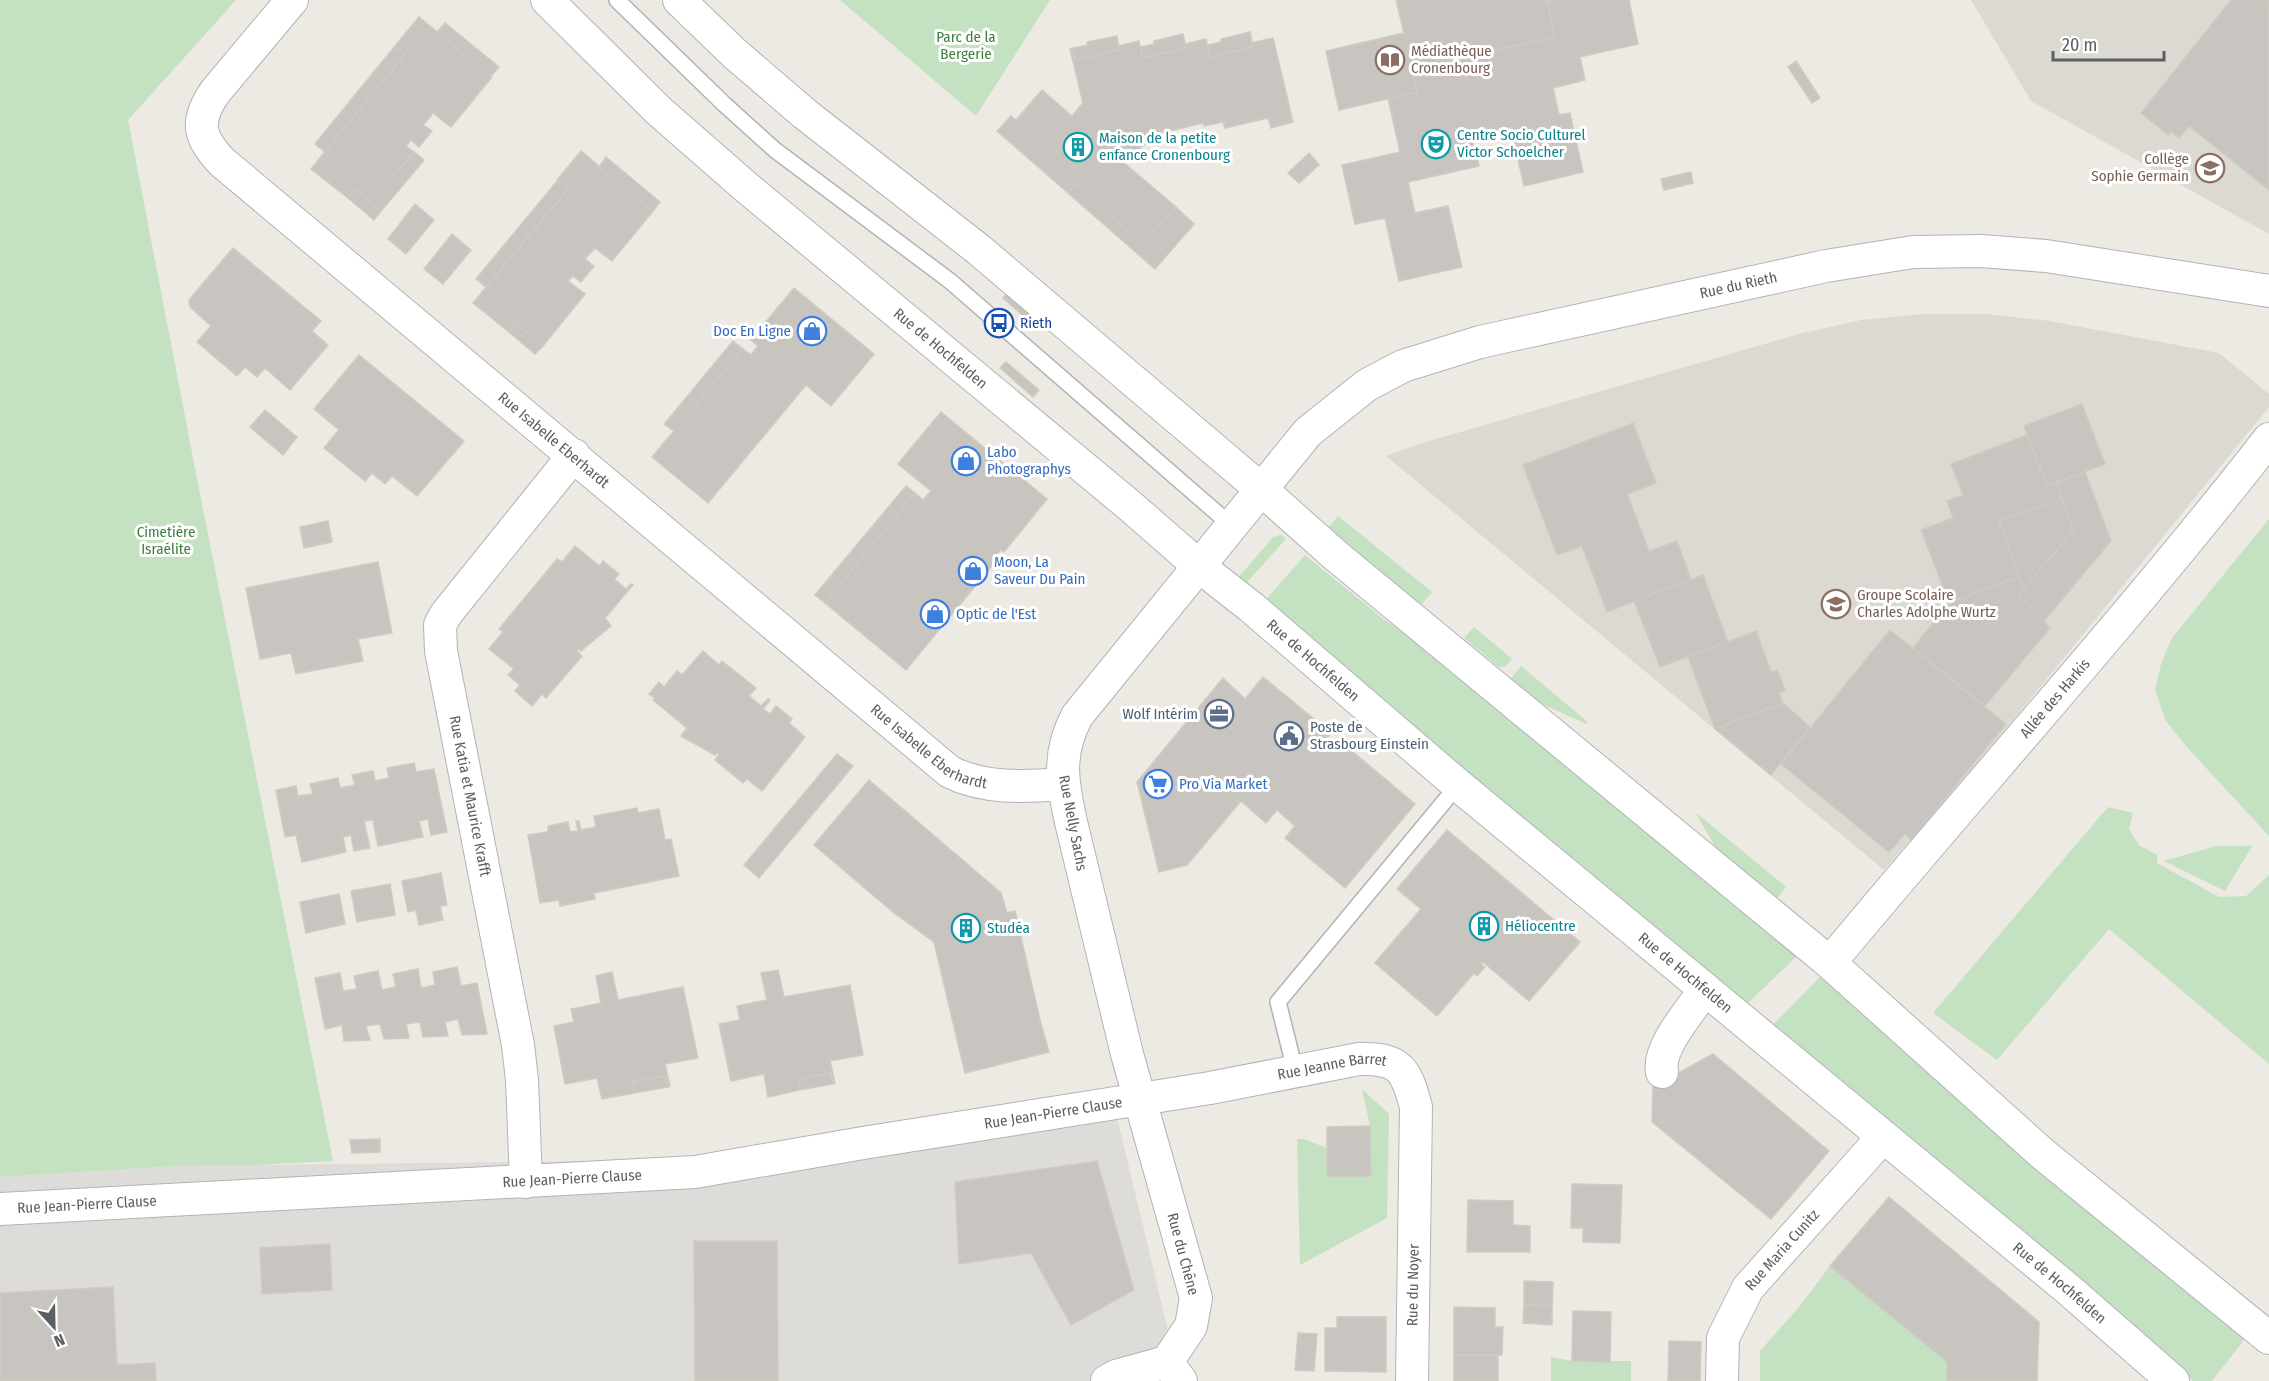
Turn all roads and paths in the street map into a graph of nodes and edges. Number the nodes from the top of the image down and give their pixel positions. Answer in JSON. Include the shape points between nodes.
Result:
{"nodes":[{"id":1,"x":292,"y":0,"type":"edge"},
{"id":2,"x":547,"y":0,"type":"edge"},
{"id":3,"x":617,"y":0,"type":"edge"},
{"id":4,"x":680,"y":0,"type":"edge"},
{"id":5,"x":2269,"y":291,"type":"edge"},
{"id":6,"x":2269,"y":439,"type":"edge"},
{"id":7,"x":574,"y":455,"type":"junction"},
{"id":8,"x":1262,"y":490,"type":"junction"},
{"id":9,"x":1232,"y":526,"type":"junction"},
{"id":10,"x":1200,"y":567,"type":"junction"},
{"id":11,"x":1063,"y":784,"type":"junction"},
{"id":12,"x":1458,"y":785,"type":"junction"},
{"id":13,"x":1837,"y":954,"type":"dead end"},
{"id":14,"x":1705,"y":989,"type":"junction"},
{"id":15,"x":1295,"y":1070,"type":"junction"},
{"id":16,"x":1662,"y":1072,"type":"dead end"},
{"id":17,"x":1142,"y":1108,"type":"junction"},
{"id":18,"x":1883,"y":1137,"type":"junction"},
{"id":19,"x":526,"y":1182,"type":"junction"},
{"id":20,"x":1415,"y":1189,"type":"joint"},
{"id":21,"x":0,"y":1209,"type":"edge"},
{"id":22,"x":2269,"y":1338,"type":"edge"},
{"id":23,"x":1174,"y":1371,"type":"edge"},
{"id":24,"x":2167,"y":1379,"type":"edge"},
{"id":25,"x":1107,"y":1381,"type":"edge"},
{"id":26,"x":1412,"y":1381,"type":"edge"},
{"id":27,"x":1722,"y":1381,"type":"edge"}],
"edges":[{"from":1,"to":7,"type":"street","name":"Rue Isabelle Eberhardt","via":[[206,105],[202,130],[211,150]]},
{"from":2,"to":10,"type":"street","name":"Rue de Hochfelden","via":[[668,119],[746,187]]},
{"from":3,"to":9,"type":"lane","via":[[775,150],[950,281]]},
{"from":4,"to":8,"type":"street","via":[[805,114],[978,249]]},
{"from":5,"to":8,"type":"street","name":"Rue du Rieth","via":[[2046,256],[1981,251],[1913,252],[1826,266],[1480,342],[1403,366],[1367,385],[1308,432]]},
{"from":6,"to":13,"type":"street","name":"Allée des Harkis","via":[[2206,520]]},
{"from":7,"to":11,"type":"street","name":"Rue Isabelle Eberhardt","via":[[950,772],[983,783]]},
{"from":7,"to":19,"type":"street","name":"Rue Katia et Maurice Krafft","via":[[440,625],[441,651],[516,1035]]},
{"from":8,"to":9,"type":"street","name":"Rue du Rieth"},
{"from":8,"to":22,"type":"street","via":[[1430,635],[1830,963],[2044,1155]]},
{"from":9,"to":10,"type":"street","name":"Rue Nelly Sachs"},
{"from":10,"to":11,"type":"street","name":"Rue Nelly Sachs","via":[[1077,716],[1062,757]]},
{"from":10,"to":12,"type":"street","name":"Rue de Hochfelden"},
{"from":11,"to":17,"type":"street","name":"Rue Nelly Sachs"},
{"from":12,"to":14,"type":"street","name":"Rue de Hochfelden"},
{"from":12,"to":15,"type":"lane","via":[[1278,1002]]},
{"from":14,"to":16,"type":"street","via":[[1667,1042]]},
{"from":14,"to":18,"type":"street","name":"Rue de Hochfelden"},
{"from":15,"to":17,"type":"street","name":"Rue Jeanne Barret","via":[[1210,1088]]},
{"from":15,"to":20,"type":"street","name":"Rue Jeanne Barret","via":[[1382,1059],[1404,1072],[1416,1107]]},
{"from":17,"to":19,"type":"street","name":"Rue Jean-Pierre Clause","via":[[695,1172]]},
{"from":17,"to":23,"type":"street","name":"Rue du Chêne","via":[[1196,1298],[1191,1326]]},
{"from":18,"to":24,"type":"street","name":"Rue de Hochfelden","via":[[2069,1290]]},
{"from":18,"to":27,"type":"street","name":"Rue Maria Cunitz","via":[[1748,1288],[1723,1338]]},
{"from":19,"to":21,"type":"street","name":"Rue Jean-Pierre Clause"},
{"from":20,"to":26,"type":"street","name":"Rue du Noyer"},
{"from":23,"to":25,"type":"street","via":[[1116,1376]]}]}
